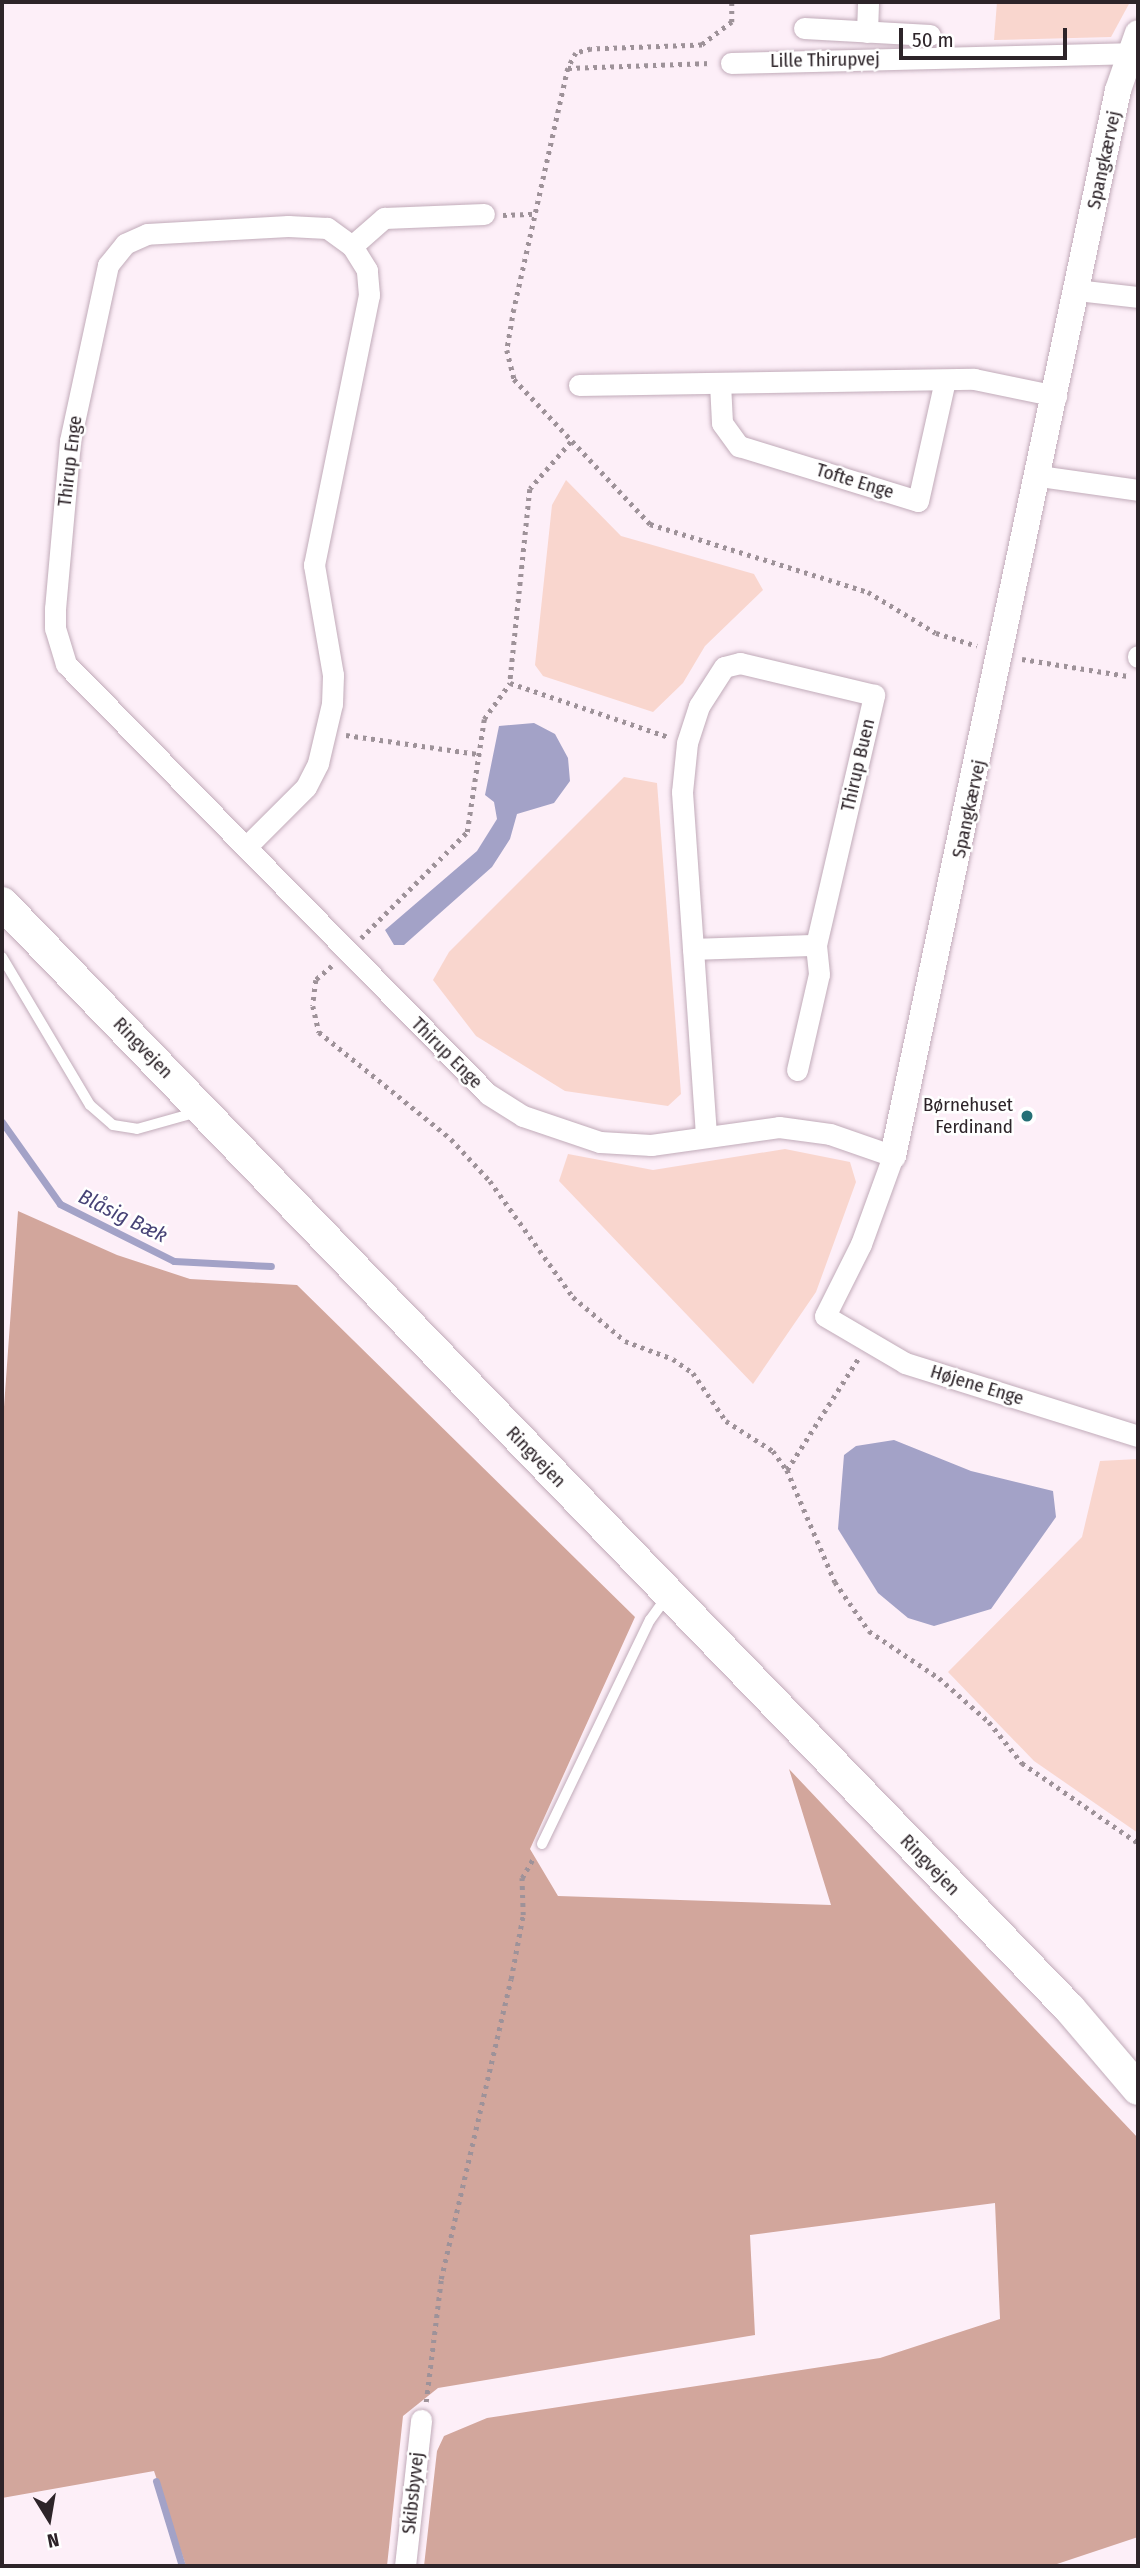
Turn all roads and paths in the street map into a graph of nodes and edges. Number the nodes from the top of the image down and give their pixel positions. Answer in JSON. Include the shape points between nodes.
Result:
{"nodes":[{"id":1,"x":732,"y":2,"type":"edge"},
{"id":2,"x":869,"y":2,"type":"edge"},
{"id":3,"x":804,"y":28,"type":"dead end"},
{"id":4,"x":867,"y":32,"type":"junction"},
{"id":5,"x":930,"y":35,"type":"dead end"},
{"id":6,"x":1135,"y":48,"type":"edge"},
{"id":7,"x":731,"y":63,"type":"joint"},
{"id":8,"x":568,"y":68,"type":"junction"},
{"id":9,"x":484,"y":214,"type":"joint"},
{"id":10,"x":537,"y":214,"type":"junction"},
{"id":11,"x":352,"y":246,"type":"junction"},
{"id":12,"x":1077,"y":290,"type":"junction"},
{"id":13,"x":1138,"y":297,"type":"edge"},
{"id":14,"x":944,"y":380,"type":"junction"},
{"id":15,"x":720,"y":383,"type":"junction"},
{"id":16,"x":579,"y":384,"type":"dead end"},
{"id":17,"x":1056,"y":397,"type":"junction"},
{"id":18,"x":571,"y":442,"type":"junction"},
{"id":19,"x":1040,"y":476,"type":"junction"},
{"id":20,"x":1138,"y":490,"type":"edge"},
{"id":21,"x":1001,"y":653,"type":"junction"},
{"id":22,"x":1138,"y":678,"type":"edge"},
{"id":23,"x":328,"y":732,"type":"junction"},
{"id":24,"x":687,"y":743,"type":"junction"},
{"id":25,"x":478,"y":754,"type":"dead end"},
{"id":26,"x":247,"y":846,"type":"junction"},
{"id":27,"x":2,"y":903,"type":"edge"},
{"id":28,"x":816,"y":945,"type":"junction"},
{"id":29,"x":693,"y":949,"type":"junction"},
{"id":30,"x":2,"y":957,"type":"edge"},
{"id":31,"x":797,"y":1070,"type":"dead end"},
{"id":32,"x":204,"y":1110,"type":"junction"},
{"id":33,"x":706,"y":1137,"type":"junction"},
{"id":34,"x":893,"y":1156,"type":"junction"},
{"id":35,"x":825,"y":1316,"type":"joint"},
{"id":36,"x":868,"y":1343,"type":"junction"},
{"id":37,"x":1138,"y":1436,"type":"edge"},
{"id":38,"x":754,"y":1439,"type":"dead end"},
{"id":39,"x":787,"y":1470,"type":"junction"},
{"id":40,"x":668,"y":1595,"type":"junction"},
{"id":41,"x":1138,"y":1843,"type":"edge"},
{"id":42,"x":542,"y":1844,"type":"joint"},
{"id":43,"x":1070,"y":2010,"type":"junction"},
{"id":44,"x":1138,"y":2071,"type":"edge"},
{"id":45,"x":1138,"y":2089,"type":"edge"},
{"id":46,"x":421,"y":2420,"type":"joint"},
{"id":47,"x":405,"y":2566,"type":"edge"}],
"edges":[{"from":1,"to":8,"type":"path","via":[[732,22],[702,45],[591,49],[576,53]]},
{"from":2,"to":4,"type":"street"},
{"from":3,"to":4,"type":"street"},
{"from":4,"to":5,"type":"street"},
{"from":6,"to":7,"type":"street","name":"Lille Thirupvej"},
{"from":6,"to":12,"type":"street","name":"Spangkærvej"},
{"from":7,"to":8,"type":"path"},
{"from":8,"to":10,"type":"path"},
{"from":9,"to":10,"type":"path"},
{"from":9,"to":11,"type":"street","via":[[384,218]]},
{"from":10,"to":18,"type":"path","via":[[507,350],[514,379]]},
{"from":11,"to":23,"type":"street","via":[[367,270],[369,295],[314,565],[332,675]]},
{"from":11,"to":26,"type":"street","name":"Thirup Enge","via":[[327,228],[288,226],[148,234],[125,244],[108,265],[70,440],[55,608],[55,628],[66,664]]},
{"from":12,"to":13,"type":"street"},
{"from":12,"to":17,"type":"street","name":"Spangkærvej"},
{"from":14,"to":15,"type":"street"},
{"from":14,"to":15,"type":"street","name":"Tofte Enge","via":[[918,501],[738,446],[722,423]]},
{"from":14,"to":17,"type":"street","via":[[974,379]]},
{"from":15,"to":16,"type":"street"},
{"from":17,"to":19,"type":"street","name":"Spangkærvej"},
{"from":18,"to":21,"type":"path","via":[[650,524],[868,592],[936,633]]},
{"from":18,"to":24,"type":"path","via":[[530,489],[510,683]]},
{"from":19,"to":20,"type":"street"},
{"from":19,"to":21,"type":"street","name":"Spangkærvej"},
{"from":21,"to":22,"type":"path"},
{"from":21,"to":34,"type":"street","name":"Spangkærvej"},
{"from":23,"to":25,"type":"path"},
{"from":23,"to":26,"type":"street","via":[[306,787]]},
{"from":24,"to":28,"type":"street","name":"Thirup Buen","via":[[699,706],[724,667],[740,663],[874,695]]},
{"from":24,"to":29,"type":"street","via":[[682,792]]},
{"from":26,"to":33,"type":"street","name":"Thirup Enge","via":[[488,1094],[535,1121],[600,1142],[651,1145]]},
{"from":27,"to":32,"type":"main road","name":"Ringvejen"},
{"from":28,"to":29,"type":"street"},
{"from":28,"to":31,"type":"street","name":"Thirup Buen","via":[[819,974]]},
{"from":29,"to":33,"type":"street"},
{"from":30,"to":32,"type":"lane","via":[[90,1105],[113,1125],[137,1129]]},
{"from":32,"to":40,"type":"main road","name":"Ringvejen"},
{"from":33,"to":34,"type":"street","name":"Thirup Enge","via":[[779,1127],[830,1134]]},
{"from":34,"to":35,"type":"street","name":"Spangkærvej","via":[[861,1244]]},
{"from":35,"to":36,"type":"street","name":"Højene Enge"},
{"from":36,"to":37,"type":"street","name":"Højene Enge","via":[[905,1363]]},
{"from":36,"to":39,"type":"path"},
{"from":38,"to":39,"type":"path","via":[[773,1451]]},
{"from":39,"to":41,"type":"path","via":[[835,1582],[869,1631],[939,1678],[989,1722],[1022,1763]]},
{"from":40,"to":42,"type":"lane","via":[[650,1620]]},
{"from":40,"to":43,"type":"main road","name":"Ringvejen"},
{"from":42,"to":46,"type":"path","via":[[522,1878],[523,1915],[441,2279]]},
{"from":43,"to":44,"type":"main road","name":"Ringvejen"},
{"from":43,"to":45,"type":"main road","name":"Ringvejen"},
{"from":46,"to":47,"type":"street","name":"Skibsbyvej"}]}
